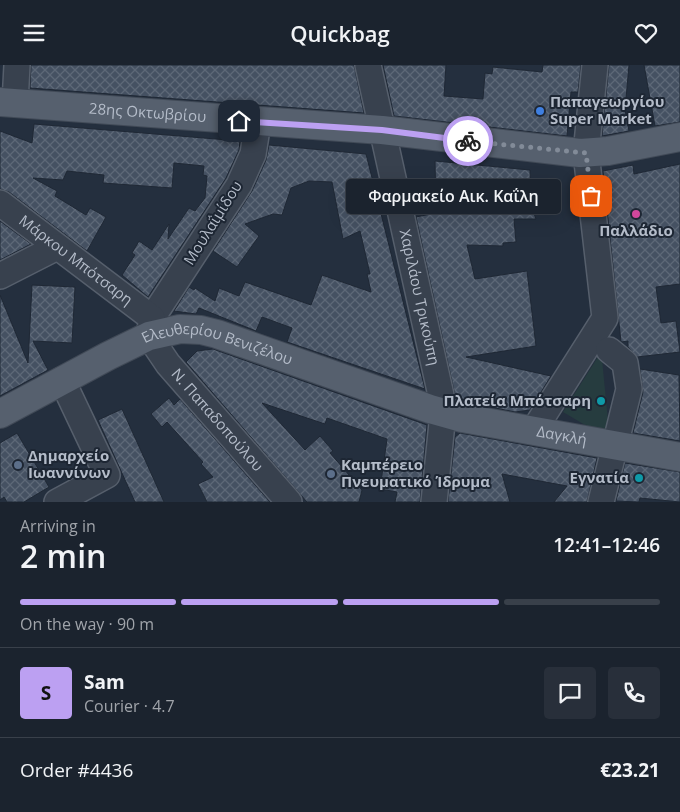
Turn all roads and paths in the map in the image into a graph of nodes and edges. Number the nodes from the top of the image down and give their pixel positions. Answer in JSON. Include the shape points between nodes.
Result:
{"nodes":[{"id":1,"x":17,"y":65,"type":"edge"},
{"id":2,"x":368,"y":65,"type":"edge"},
{"id":3,"x":596,"y":65,"type":"edge"},
{"id":4,"x":7,"y":103,"type":"edge"},
{"id":5,"x":258,"y":122,"type":"junction"},
{"id":6,"x":382,"y":130,"type":"junction"},
{"id":7,"x":680,"y":137,"type":"edge"},
{"id":8,"x":586,"y":153,"type":"junction"},
{"id":9,"x":0,"y":203,"type":"edge"},
{"id":10,"x":57,"y":247,"type":"junction"},
{"id":11,"x":0,"y":276,"type":"edge"},
{"id":12,"x":605,"y":318,"type":"junction"},
{"id":13,"x":150,"y":327,"type":"junction"},
{"id":14,"x":62,"y":381,"type":"junction"},
{"id":15,"x":443,"y":413,"type":"junction"},
{"id":16,"x":0,"y":414,"type":"edge"},
{"id":17,"x":534,"y":430,"type":"junction"},
{"id":18,"x":615,"y":443,"type":"junction"},
{"id":19,"x":680,"y":457,"type":"edge"},
{"id":20,"x":57,"y":502,"type":"edge"},
{"id":21,"x":290,"y":502,"type":"edge"},
{"id":22,"x":434,"y":502,"type":"edge"},
{"id":23,"x":601,"y":502,"type":"edge"}],
"edges":[{"from":1,"to":4,"type":"street"},
{"from":2,"to":6,"type":"street","name":"Χαριλάου Τρικούπη"},
{"from":3,"to":8,"type":"street"},
{"from":4,"to":5,"type":"main road","name":"28ης Οκτωβρίου"},
{"from":5,"to":6,"type":"main road","name":"28ης Οκτωβρίου"},
{"from":5,"to":13,"type":"street","name":"Μουλαΐμίδου","via":[[254,154],[239,185]]},
{"from":6,"to":8,"type":"main road","name":"28ης Οκτωβρίου"},
{"from":6,"to":15,"type":"street","name":"Χαριλάου Τρικούπη"},
{"from":7,"to":8,"type":"main road","name":"28ης Οκτωβρίου"},
{"from":8,"to":12,"type":"street"},
{"from":9,"to":10,"type":"street","name":"Μάρκου Μπότσαρη"},
{"from":10,"to":11,"type":"street"},
{"from":10,"to":13,"type":"street","name":"Μάρκου Μπότσαρη"},
{"from":12,"to":17,"type":"street"},
{"from":12,"to":18,"type":"street"},
{"from":13,"to":14,"type":"main road","name":"Ελευθερίου Βενιζέλου"},
{"from":13,"to":15,"type":"main road","name":"Ελευθερίου Βενιζέλου","via":[[201,330]]},
{"from":13,"to":21,"type":"street","name":"Ν. Παπαδοπούλου","via":[[168,364]]},
{"from":14,"to":16,"type":"main road","name":"Ελευθερίου Βενιζέλου"},
{"from":14,"to":20,"type":"street","via":[[107,475]]},
{"from":15,"to":17,"type":"main road","name":"Δαγκλή"},
{"from":15,"to":22,"type":"street","name":"Χαριλάου Τρικούπη"},
{"from":17,"to":18,"type":"main road","name":"Δαγκλή"},
{"from":18,"to":19,"type":"main road","name":"Δαγκλή"},
{"from":18,"to":23,"type":"street"}]}
